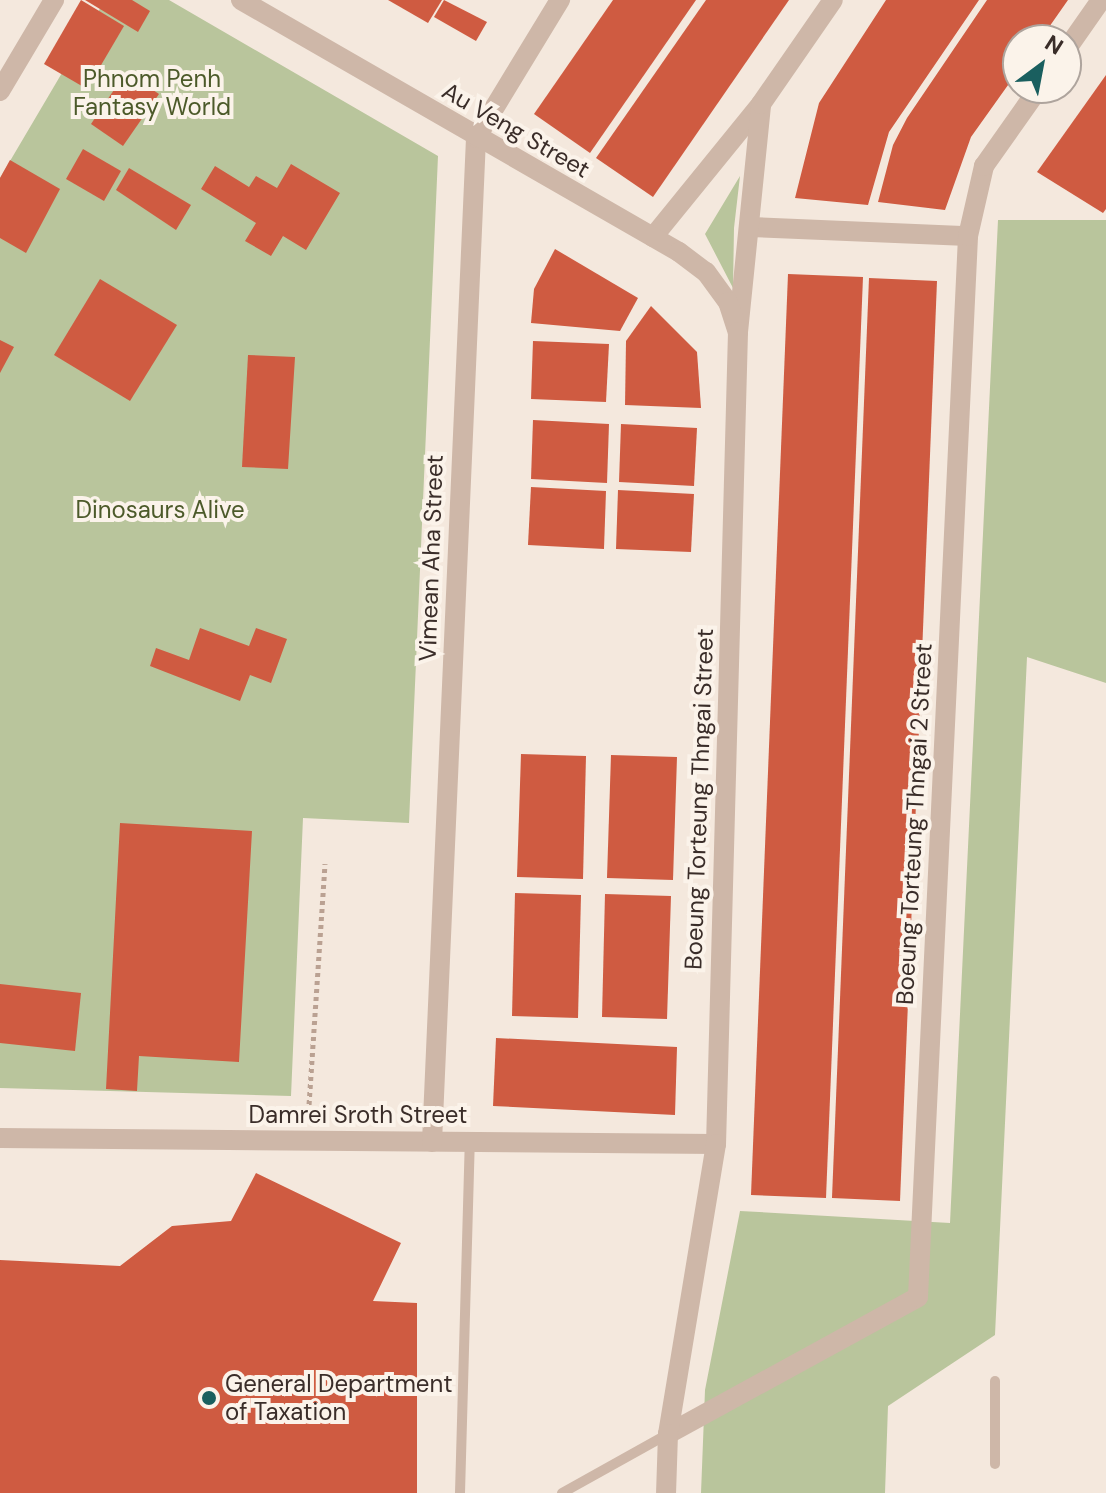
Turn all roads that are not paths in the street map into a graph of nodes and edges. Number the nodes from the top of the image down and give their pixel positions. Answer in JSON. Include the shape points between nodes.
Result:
{"nodes":[{"id":1,"x":54,"y":0,"type":"edge"},
{"id":2,"x":241,"y":0,"type":"edge"},
{"id":3,"x":560,"y":0,"type":"edge"},
{"id":4,"x":833,"y":0,"type":"edge"},
{"id":5,"x":1101,"y":0,"type":"edge"},
{"id":6,"x":1082,"y":27,"type":"edge"},
{"id":7,"x":0,"y":91,"type":"edge"},
{"id":8,"x":761,"y":104,"type":"junction"},
{"id":9,"x":1028,"y":104,"type":"edge"},
{"id":10,"x":476,"y":138,"type":"junction"},
{"id":11,"x":750,"y":227,"type":"junction"},
{"id":12,"x":968,"y":236,"type":"junction"},
{"id":13,"x":653,"y":237,"type":"junction"},
{"id":14,"x":738,"y":332,"type":"junction"},
{"id":15,"x":0,"y":1138,"type":"edge"},
{"id":16,"x":432,"y":1142,"type":"junction"},
{"id":17,"x":470,"y":1142,"type":"junction"},
{"id":18,"x":716,"y":1144,"type":"junction"},
{"id":19,"x":995,"y":1381,"type":"dead end"},
{"id":20,"x":668,"y":1434,"type":"junction"},
{"id":21,"x":995,"y":1464,"type":"dead end"},
{"id":22,"x":460,"y":1493,"type":"edge"},
{"id":23,"x":562,"y":1493,"type":"edge"},
{"id":24,"x":666,"y":1493,"type":"edge"}],
"edges":[{"from":1,"to":7,"type":"street"},
{"from":2,"to":10,"type":"street","name":"Au Veng Street"},
{"from":3,"to":10,"type":"street","name":"Vimean Aha Street"},
{"from":4,"to":8,"type":"street","name":"Boeung Torteung Thngai Street"},
{"from":5,"to":6,"type":"street"},
{"from":8,"to":11,"type":"street","name":"Boeung Torteung Thngai Street"},
{"from":8,"to":13,"type":"street","name":"Boeung Torteung Thngai Street"},
{"from":9,"to":12,"type":"street","name":"Boeung Torteung Thngai 2 Street","via":[[984,166]]},
{"from":10,"to":13,"type":"street","name":"Au Veng Street"},
{"from":10,"to":16,"type":"street","name":"Vimean Aha Street"},
{"from":11,"to":12,"type":"street"},
{"from":11,"to":14,"type":"street","name":"Boeung Torteung Thngai Street"},
{"from":12,"to":20,"type":"street","name":"Boeung Torteung Thngai 2 Street","via":[[918,1297]]},
{"from":13,"to":14,"type":"street","name":"Au Veng Street","via":[[706,272],[728,302]]},
{"from":14,"to":18,"type":"street","name":"Boeung Torteung Thngai Street"},
{"from":15,"to":16,"type":"street","name":"Damrei Sroth Street"},
{"from":16,"to":17,"type":"street","name":"Damrei Sroth Street"},
{"from":17,"to":18,"type":"street","name":"Damrei Sroth Street"},
{"from":17,"to":22,"type":"lane"},
{"from":18,"to":20,"type":"street","name":"Boeung Torteung Thngai Street"},
{"from":19,"to":21,"type":"lane"},
{"from":20,"to":23,"type":"lane"},
{"from":20,"to":24,"type":"street","name":"Boeung Torteung Thngai Street"}]}
